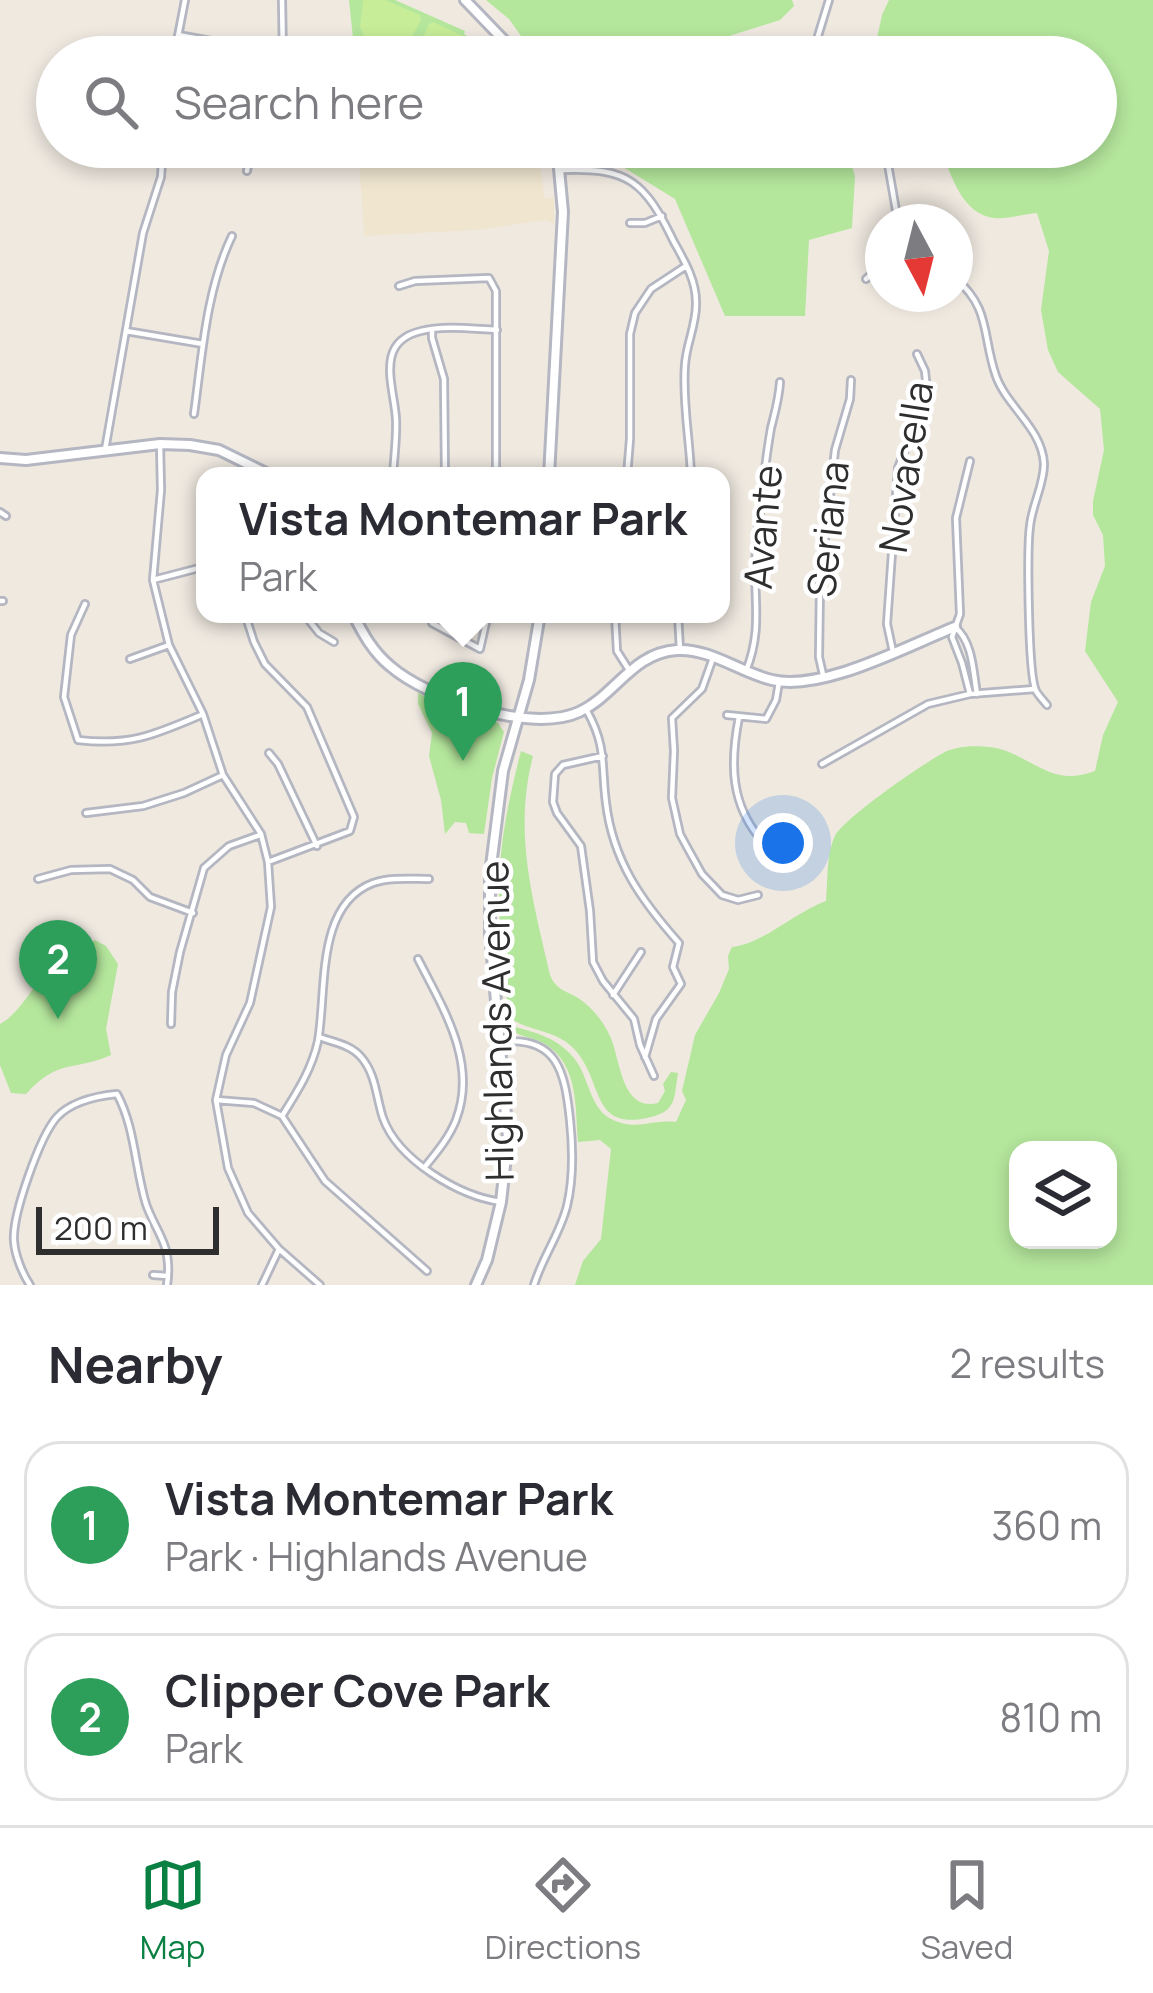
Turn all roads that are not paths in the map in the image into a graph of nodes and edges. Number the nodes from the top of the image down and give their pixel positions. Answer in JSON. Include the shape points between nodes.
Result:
{"nodes":[{"id":1,"x":185,"y":0,"type":"edge"},
{"id":2,"x":282,"y":0,"type":"edge"},
{"id":3,"x":465,"y":0,"type":"edge"},
{"id":4,"x":829,"y":0,"type":"edge"},
{"id":5,"x":178,"y":35,"type":"joint"},
{"id":6,"x":183,"y":36,"type":"edge"},
{"id":7,"x":283,"y":36,"type":"edge"},
{"id":8,"x":500,"y":36,"type":"edge"},
{"id":9,"x":818,"y":36,"type":"edge"},
{"id":10,"x":162,"y":168,"type":"edge"},
{"id":11,"x":248,"y":168,"type":"edge"},
{"id":12,"x":888,"y":168,"type":"edge"},
{"id":13,"x":561,"y":170,"type":"joint"},
{"id":14,"x":247,"y":171,"type":"dead end"},
{"id":15,"x":895,"y":204,"type":"edge"},
{"id":16,"x":662,"y":216,"type":"junction"},
{"id":17,"x":630,"y":223,"type":"dead end"},
{"id":18,"x":232,"y":236,"type":"dead end"},
{"id":19,"x":686,"y":266,"type":"junction"},
{"id":20,"x":399,"y":286,"type":"dead end"},
{"id":21,"x":973,"y":295,"type":"edge"},
{"id":22,"x":433,"y":329,"type":"junction"},
{"id":23,"x":497,"y":330,"type":"junction"},
{"id":24,"x":125,"y":331,"type":"junction"},
{"id":25,"x":203,"y":344,"type":"junction"},
{"id":26,"x":917,"y":354,"type":"dead end"},
{"id":27,"x":851,"y":380,"type":"dead end"},
{"id":28,"x":780,"y":382,"type":"dead end"},
{"id":29,"x":194,"y":414,"type":"dead end"},
{"id":30,"x":160,"y":444,"type":"junction"},
{"id":31,"x":106,"y":450,"type":"junction"},
{"id":32,"x":0,"y":458,"type":"edge"},
{"id":33,"x":970,"y":460,"type":"dead end"},
{"id":34,"x":254,"y":467,"type":"edge"},
{"id":35,"x":393,"y":467,"type":"edge"},
{"id":36,"x":445,"y":467,"type":"edge"},
{"id":37,"x":496,"y":467,"type":"edge"},
{"id":38,"x":549,"y":467,"type":"edge"},
{"id":39,"x":628,"y":467,"type":"edge"},
{"id":40,"x":691,"y":467,"type":"edge"},
{"id":41,"x":196,"y":569,"type":"edge"},
{"id":42,"x":153,"y":580,"type":"junction"},
{"id":43,"x":85,"y":604,"type":"dead end"},
{"id":44,"x":248,"y":623,"type":"edge"},
{"id":45,"x":310,"y":623,"type":"edge"},
{"id":46,"x":358,"y":623,"type":"edge"},
{"id":47,"x":432,"y":623,"type":"dead end"},
{"id":48,"x":486,"y":623,"type":"edge"},
{"id":49,"x":538,"y":623,"type":"edge"},
{"id":50,"x":615,"y":623,"type":"edge"},
{"id":51,"x":678,"y":623,"type":"edge"},
{"id":52,"x":955,"y":627,"type":"junction"},
{"id":53,"x":334,"y":642,"type":"dead end"},
{"id":54,"x":169,"y":645,"type":"junction"},
{"id":55,"x":680,"y":650,"type":"junction"},
{"id":56,"x":893,"y":652,"type":"junction"},
{"id":57,"x":713,"y":658,"type":"junction"},
{"id":58,"x":130,"y":659,"type":"dead end"},
{"id":59,"x":629,"y":670,"type":"junction"},
{"id":60,"x":746,"y":671,"type":"junction"},
{"id":61,"x":824,"y":680,"type":"junction"},
{"id":62,"x":779,"y":682,"type":"junction"},
{"id":63,"x":1035,"y":689,"type":"junction"},
{"id":64,"x":974,"y":694,"type":"junction"},
{"id":65,"x":1047,"y":705,"type":"dead end"},
{"id":66,"x":586,"y":709,"type":"junction"},
{"id":67,"x":203,"y":714,"type":"junction"},
{"id":68,"x":727,"y":715,"type":"dead end"},
{"id":69,"x":518,"y":716,"type":"junction"},
{"id":70,"x":739,"y":717,"type":"junction"},
{"id":71,"x":269,"y":753,"type":"dead end"},
{"id":72,"x":603,"y":757,"type":"junction"},
{"id":73,"x":822,"y":764,"type":"dead end"},
{"id":74,"x":223,"y":775,"type":"junction"},
{"id":75,"x":86,"y":813,"type":"dead end"},
{"id":76,"x":261,"y":834,"type":"junction"},
{"id":77,"x":317,"y":846,"type":"junction"},
{"id":78,"x":795,"y":857,"type":"dead end"},
{"id":79,"x":268,"y":862,"type":"junction"},
{"id":80,"x":38,"y":879,"type":"dead end"},
{"id":81,"x":429,"y":879,"type":"dead end"},
{"id":82,"x":758,"y":895,"type":"dead end"},
{"id":83,"x":193,"y":913,"type":"junction"},
{"id":84,"x":641,"y":952,"type":"dead end"},
{"id":85,"x":418,"y":959,"type":"dead end"},
{"id":86,"x":614,"y":995,"type":"junction"},
{"id":87,"x":171,"y":1024,"type":"dead end"},
{"id":88,"x":319,"y":1037,"type":"junction"},
{"id":89,"x":500,"y":1042,"type":"junction"},
{"id":90,"x":644,"y":1058,"type":"junction"},
{"id":91,"x":653,"y":1076,"type":"dead end"},
{"id":92,"x":216,"y":1100,"type":"junction"},
{"id":93,"x":282,"y":1116,"type":"junction"},
{"id":94,"x":424,"y":1168,"type":"junction"},
{"id":95,"x":143,"y":1193,"type":"junction"},
{"id":96,"x":132,"y":1196,"type":"dead end"},
{"id":97,"x":501,"y":1202,"type":"junction"},
{"id":98,"x":279,"y":1249,"type":"junction"},
{"id":99,"x":427,"y":1270,"type":"dead end"},
{"id":100,"x":153,"y":1275,"type":"dead end"},
{"id":101,"x":168,"y":1281,"type":"edge"},
{"id":102,"x":30,"y":1285,"type":"edge"},
{"id":103,"x":262,"y":1285,"type":"edge"},
{"id":104,"x":320,"y":1285,"type":"edge"},
{"id":105,"x":476,"y":1285,"type":"edge"},
{"id":106,"x":534,"y":1285,"type":"edge"}],
"edges":[{"from":1,"to":5,"type":"street"},
{"from":2,"to":7,"type":"street"},
{"from":3,"to":8,"type":"main road"},
{"from":4,"to":9,"type":"street"},
{"from":5,"to":6,"type":"street"},
{"from":10,"to":24,"type":"street"},
{"from":11,"to":14,"type":"street"},
{"from":12,"to":15,"type":"street"},
{"from":13,"to":16,"type":"street","via":[[620,175]]},
{"from":13,"to":38,"type":"main road"},
{"from":16,"to":17,"type":"street"},
{"from":16,"to":19,"type":"street"},
{"from":18,"to":25,"type":"street"},
{"from":19,"to":39,"type":"street","via":[[651,289],[635,313]]},
{"from":19,"to":40,"type":"street","via":[[697,299],[685,362]]},
{"from":20,"to":23,"type":"street","via":[[490,278]]},
{"from":21,"to":63,"type":"street","via":[[999,383],[1042,452],[1030,526]]},
{"from":22,"to":23,"type":"street"},
{"from":22,"to":35,"type":"street","via":[[416,331],[391,352]]},
{"from":22,"to":36,"type":"street","via":[[444,379]]},
{"from":23,"to":37,"type":"street"},
{"from":24,"to":25,"type":"street"},
{"from":24,"to":31,"type":"street"},
{"from":25,"to":29,"type":"street"},
{"from":26,"to":56,"type":"street","name":"Novacella","via":[[926,390],[898,468],[887,624]]},
{"from":27,"to":61,"type":"street","name":"Seriana","via":[[820,584]]},
{"from":28,"to":60,"type":"street","name":"Avante","via":[[756,554],[757,634]]},
{"from":30,"to":31,"type":"main road"},
{"from":30,"to":34,"type":"main road","via":[[219,450]]},
{"from":30,"to":42,"type":"street"},
{"from":31,"to":32,"type":"main road"},
{"from":33,"to":52,"type":"street","via":[[956,524]]},
{"from":41,"to":42,"type":"street"},
{"from":42,"to":54,"type":"street"},
{"from":43,"to":67,"type":"street","via":[[70,635],[64,697],[78,740],[139,740]]},
{"from":44,"to":77,"type":"street","via":[[265,664],[307,707],[354,818],[350,831]]},
{"from":45,"to":53,"type":"street"},
{"from":46,"to":69,"type":"main road","via":[[378,654],[418,687]]},
{"from":47,"to":48,"type":"street","via":[[480,649]]},
{"from":49,"to":69,"type":"main road","name":"Highlands Avenue"},
{"from":50,"to":59,"type":"street","via":[[617,651]]},
{"from":51,"to":55,"type":"street"},
{"from":52,"to":56,"type":"main road"},
{"from":52,"to":64,"type":"street"},
{"from":52,"to":64,"type":"street","via":[[968,648]]},
{"from":54,"to":58,"type":"street"},
{"from":54,"to":67,"type":"street"},
{"from":55,"to":57,"type":"main road"},
{"from":55,"to":59,"type":"main road"},
{"from":56,"to":61,"type":"main road"},
{"from":57,"to":60,"type":"main road"},
{"from":57,"to":82,"type":"street","via":[[702,689],[672,718],[673,803],[680,834],[710,884],[733,899]]},
{"from":59,"to":66,"type":"main road"},
{"from":60,"to":62,"type":"main road"},
{"from":61,"to":62,"type":"main road"},
{"from":62,"to":70,"type":"street","via":[[766,719]]},
{"from":63,"to":64,"type":"street"},
{"from":63,"to":65,"type":"street"},
{"from":64,"to":73,"type":"street","via":[[914,710]]},
{"from":66,"to":69,"type":"main road","via":[[557,720]]},
{"from":66,"to":72,"type":"street"},
{"from":67,"to":74,"type":"street"},
{"from":68,"to":70,"type":"street"},
{"from":69,"to":89,"type":"main road","name":"Highlands Avenue","via":[[490,874]]},
{"from":70,"to":78,"type":"street","via":[[733,769],[744,816],[771,852]]},
{"from":71,"to":77,"type":"street"},
{"from":72,"to":86,"type":"street","via":[[563,765],[552,788],[557,813],[580,846],[593,962]]},
{"from":72,"to":90,"type":"street","via":[[623,865],[680,943],[673,967],[681,984],[656,1019]]},
{"from":74,"to":75,"type":"street","via":[[143,806]]},
{"from":74,"to":76,"type":"street"},
{"from":76,"to":79,"type":"street"},
{"from":76,"to":83,"type":"street","via":[[229,846],[204,868]]},
{"from":77,"to":79,"type":"street"},
{"from":79,"to":92,"type":"street","via":[[271,907],[250,1003]]},
{"from":80,"to":83,"type":"street","via":[[110,869],[150,897]]},
{"from":81,"to":88,"type":"street","via":[[372,883],[345,902],[322,982]]},
{"from":83,"to":87,"type":"street","via":[[179,952]]},
{"from":84,"to":86,"type":"street"},
{"from":85,"to":94,"type":"street","via":[[453,1030],[464,1083],[449,1135]]},
{"from":86,"to":90,"type":"street","via":[[634,1019]]},
{"from":88,"to":93,"type":"street"},
{"from":88,"to":94,"type":"street","via":[[363,1059],[393,1138]]},
{"from":89,"to":97,"type":"main road","name":"Highlands Avenue","via":[[508,1138]]},
{"from":89,"to":106,"type":"street","via":[[541,1048],[567,1088],[570,1184]]},
{"from":90,"to":91,"type":"street"},
{"from":92,"to":93,"type":"street","via":[[254,1103]]},
{"from":92,"to":98,"type":"street","via":[[228,1168],[248,1213]]},
{"from":93,"to":99,"type":"street","via":[[325,1181]]},
{"from":94,"to":97,"type":"street","via":[[460,1191]]},
{"from":95,"to":96,"type":"street"},
{"from":95,"to":101,"type":"street","via":[[165,1247]]},
{"from":95,"to":102,"type":"street","via":[[117,1094],[60,1113],[23,1193],[14,1239]]},
{"from":97,"to":105,"type":"main road","name":"Highlands Avenue"},
{"from":98,"to":103,"type":"street"},
{"from":98,"to":104,"type":"street"},
{"from":100,"to":101,"type":"street"}]}
